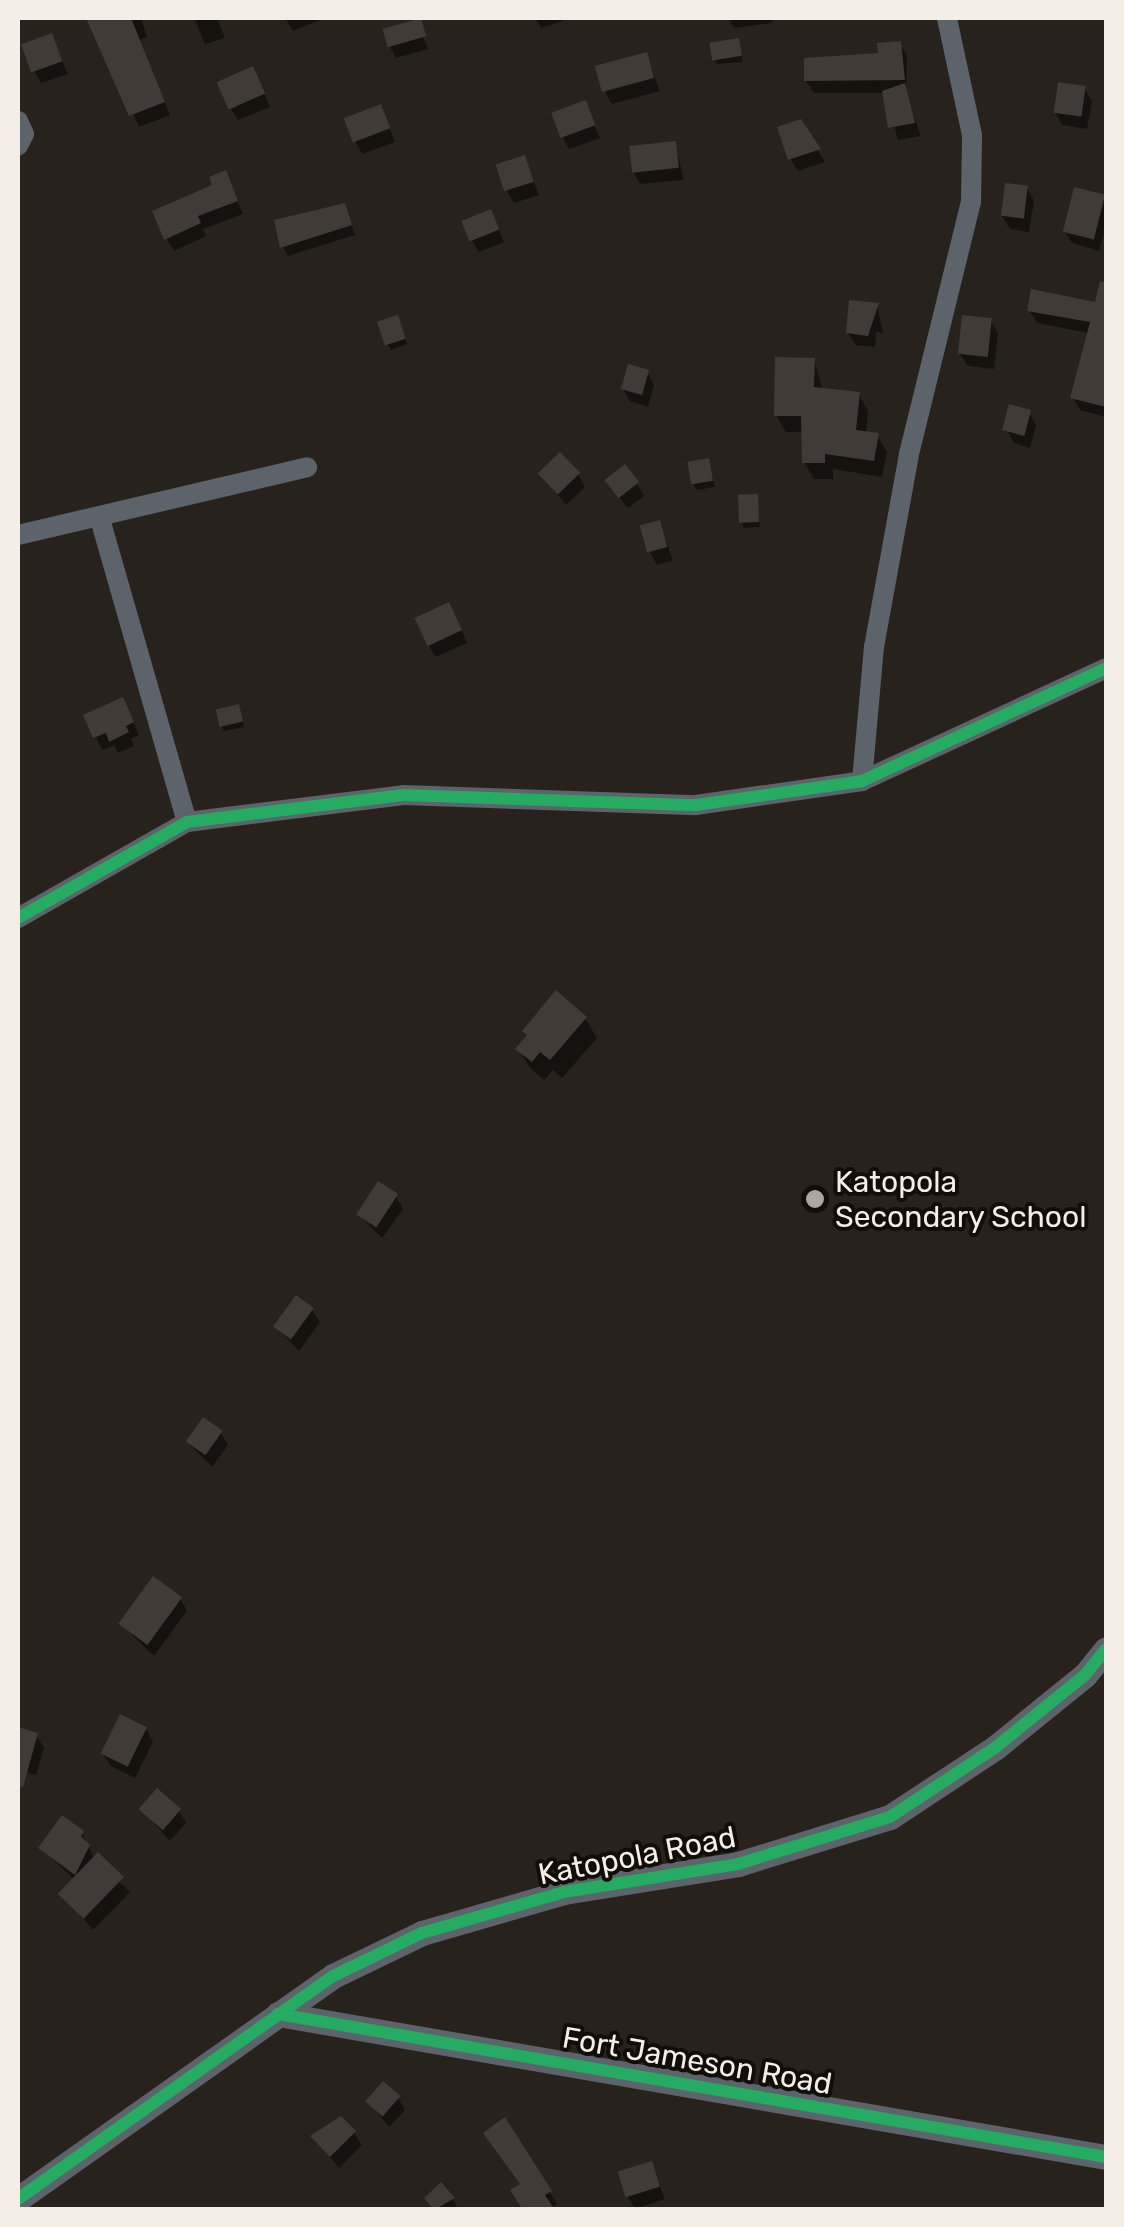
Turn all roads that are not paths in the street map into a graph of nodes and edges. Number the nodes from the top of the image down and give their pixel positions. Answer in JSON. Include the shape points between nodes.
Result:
{"nodes":[{"id":1,"x":947,"y":18,"type":"edge"},
{"id":2,"x":18,"y":121,"type":"edge"},
{"id":3,"x":18,"y":146,"type":"edge"},
{"id":4,"x":307,"y":467,"type":"dead end"},
{"id":5,"x":100,"y":519,"type":"junction"},
{"id":6,"x":18,"y":535,"type":"edge"},
{"id":7,"x":1106,"y":668,"type":"edge"},
{"id":8,"x":862,"y":782,"type":"junction"},
{"id":9,"x":187,"y":822,"type":"junction"},
{"id":10,"x":18,"y":918,"type":"edge"},
{"id":11,"x":1106,"y":1649,"type":"edge"},
{"id":12,"x":278,"y":2014,"type":"junction"},
{"id":13,"x":1106,"y":2156,"type":"edge"},
{"id":14,"x":18,"y":2199,"type":"edge"}],
"edges":[{"from":1,"to":8,"type":"street","via":[[972,135],[971,202],[909,454],[874,646]]},
{"from":2,"to":3,"type":"street","via":[[24,134]]},
{"from":4,"to":5,"type":"street"},
{"from":5,"to":6,"type":"street"},
{"from":5,"to":9,"type":"street"},
{"from":7,"to":8,"type":"street"},
{"from":8,"to":9,"type":"street","via":[[696,806],[403,796]]},
{"from":9,"to":10,"type":"street"},
{"from":11,"to":12,"type":"street","name":"Katopola Road","via":[[1085,1675],[996,1748],[890,1818],[738,1864],[564,1892],[422,1933],[333,1976]]},
{"from":12,"to":13,"type":"street","name":"Fort Jameson Road"},
{"from":12,"to":14,"type":"street","name":"Katopola Road"}]}
